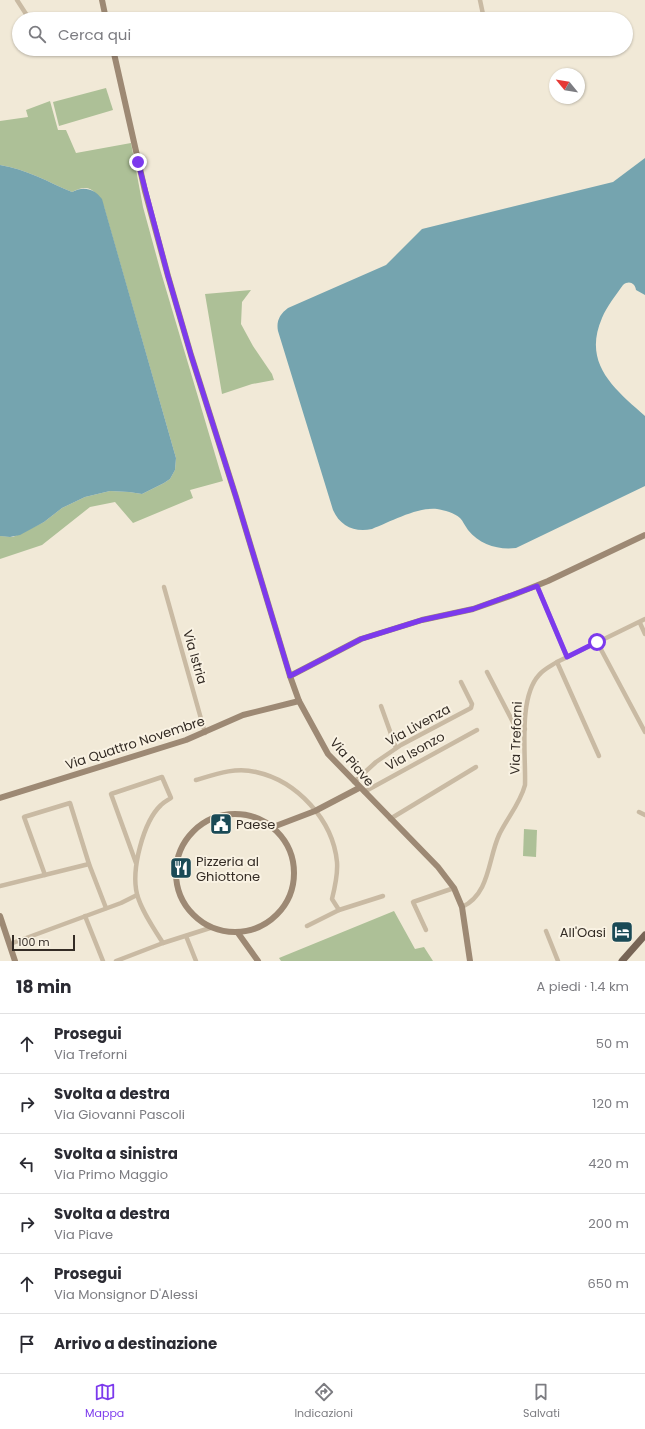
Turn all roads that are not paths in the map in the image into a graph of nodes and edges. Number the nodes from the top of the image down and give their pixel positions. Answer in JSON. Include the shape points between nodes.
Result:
{"nodes":[{"id":1,"x":17,"y":0,"type":"edge"},
{"id":2,"x":102,"y":0,"type":"edge"},
{"id":3,"x":481,"y":0,"type":"edge"},
{"id":4,"x":25,"y":12,"type":"edge"},
{"id":5,"x":105,"y":12,"type":"edge"},
{"id":6,"x":483,"y":12,"type":"edge"},
{"id":7,"x":115,"y":56,"type":"edge"},
{"id":8,"x":645,"y":535,"type":"edge"},
{"id":9,"x":537,"y":586,"type":"junction"},
{"id":10,"x":164,"y":587,"type":"dead end"},
{"id":11,"x":645,"y":619,"type":"edge"},
{"id":12,"x":640,"y":623,"type":"junction"},
{"id":13,"x":645,"y":634,"type":"edge"},
{"id":14,"x":597,"y":642,"type":"junction"},
{"id":15,"x":567,"y":657,"type":"junction"},
{"id":16,"x":557,"y":662,"type":"junction"},
{"id":17,"x":487,"y":672,"type":"dead end"},
{"id":18,"x":290,"y":676,"type":"junction"},
{"id":19,"x":461,"y":682,"type":"dead end"},
{"id":20,"x":299,"y":701,"type":"junction"},
{"id":21,"x":380,"y":706,"type":"dead end"},
{"id":22,"x":525,"y":729,"type":"junction"},
{"id":23,"x":476,"y":730,"type":"dead end"},
{"id":24,"x":205,"y":732,"type":"junction"},
{"id":25,"x":645,"y":732,"type":"edge"},
{"id":26,"x":396,"y":748,"type":"junction"},
{"id":27,"x":599,"y":756,"type":"dead end"},
{"id":28,"x":476,"y":767,"type":"dead end"},
{"id":29,"x":196,"y":780,"type":"dead end"},
{"id":30,"x":354,"y":782,"type":"junction"},
{"id":31,"x":362,"y":790,"type":"junction"},
{"id":32,"x":0,"y":798,"type":"edge"},
{"id":33,"x":315,"y":811,"type":"junction"},
{"id":34,"x":639,"y":812,"type":"dead end"},
{"id":35,"x":645,"y":815,"type":"edge"},
{"id":36,"x":390,"y":819,"type":"junction"},
{"id":37,"x":273,"y":827,"type":"junction"},
{"id":38,"x":136,"y":863,"type":"junction"},
{"id":39,"x":89,"y":864,"type":"junction"},
{"id":40,"x":45,"y":875,"type":"junction"},
{"id":41,"x":0,"y":886,"type":"edge"},
{"id":42,"x":454,"y":888,"type":"junction"},
{"id":43,"x":137,"y":895,"type":"junction"},
{"id":44,"x":383,"y":896,"type":"dead end"},
{"id":45,"x":106,"y":908,"type":"junction"},
{"id":46,"x":462,"y":908,"type":"junction"},
{"id":47,"x":339,"y":910,"type":"junction"},
{"id":48,"x":0,"y":916,"type":"edge"},
{"id":49,"x":85,"y":916,"type":"junction"},
{"id":50,"x":307,"y":926,"type":"dead end"},
{"id":51,"x":210,"y":928,"type":"junction"},
{"id":52,"x":426,"y":930,"type":"dead end"},
{"id":53,"x":546,"y":931,"type":"dead end"},
{"id":54,"x":238,"y":933,"type":"junction"},
{"id":55,"x":645,"y":935,"type":"edge"},
{"id":56,"x":186,"y":936,"type":"junction"},
{"id":57,"x":163,"y":943,"type":"junction"},
{"id":58,"x":10,"y":944,"type":"junction"},
{"id":59,"x":15,"y":961,"type":"edge"},
{"id":60,"x":103,"y":961,"type":"edge"},
{"id":61,"x":116,"y":961,"type":"edge"},
{"id":62,"x":196,"y":961,"type":"edge"},
{"id":63,"x":258,"y":961,"type":"edge"},
{"id":64,"x":470,"y":961,"type":"edge"},
{"id":65,"x":558,"y":961,"type":"edge"},
{"id":66,"x":622,"y":961,"type":"edge"}],
"edges":[{"from":1,"to":4,"type":"street"},
{"from":2,"to":5,"type":"main road"},
{"from":3,"to":6,"type":"street"},
{"from":7,"to":18,"type":"main road","name":"Via Piave","via":[[168,276]]},
{"from":8,"to":9,"type":"main road"},
{"from":9,"to":15,"type":"street"},
{"from":9,"to":18,"type":"main road","via":[[473,609],[422,620],[367,637]]},
{"from":10,"to":24,"type":"street","name":"Via Istria"},
{"from":11,"to":12,"type":"street","name":"Via Treforni"},
{"from":12,"to":13,"type":"street"},
{"from":12,"to":14,"type":"street","name":"Via Treforni"},
{"from":14,"to":15,"type":"street","name":"Via Treforni"},
{"from":14,"to":25,"type":"street"},
{"from":15,"to":16,"type":"street","name":"Via Treforni"},
{"from":16,"to":22,"type":"street","name":"Via Treforni","via":[[539,675],[530,690]]},
{"from":16,"to":27,"type":"street"},
{"from":17,"to":22,"type":"street","via":[[515,726]]},
{"from":18,"to":20,"type":"main road","name":"Via Piave"},
{"from":19,"to":26,"type":"street","name":"Via Livenza","via":[[472,704],[471,708]]},
{"from":20,"to":24,"type":"main road","name":"Via Quattro Novembre","via":[[242,715]]},
{"from":20,"to":30,"type":"main road","name":"Via Piave","via":[[328,754]]},
{"from":21,"to":26,"type":"street"},
{"from":22,"to":46,"type":"street","name":"Via Treforni","via":[[525,785],[522,794],[500,834],[484,884],[475,899]]},
{"from":23,"to":31,"type":"street","name":"Via Isonzo"},
{"from":24,"to":32,"type":"main road","name":"Via Quattro Novembre"},
{"from":26,"to":30,"type":"street","name":"Via Livenza"},
{"from":28,"to":36,"type":"street"},
{"from":29,"to":33,"type":"street","via":[[232,771],[256,772],[293,789]]},
{"from":30,"to":31,"type":"main road","name":"Via Piave"},
{"from":31,"to":33,"type":"main road"},
{"from":31,"to":36,"type":"main road","name":"Via Piave"},
{"from":33,"to":37,"type":"main road"},
{"from":33,"to":47,"type":"street","via":[[333,843],[337,863],[332,898]]},
{"from":34,"to":35,"type":"street"},
{"from":36,"to":42,"type":"main road","name":"Via Piave","via":[[438,867]]},
{"from":37,"to":51,"type":"main road","via":[[255,817],[223,815],[199,826],[182,846],[176,866],[177,888],[186,907]]},
{"from":37,"to":54,"type":"main road","via":[[289,848],[293,860],[295,873],[291,892],[283,909],[274,919],[251,931]]},
{"from":38,"to":38,"type":"street","via":[[142,838],[150,820],[161,804],[171,798],[162,777],[111,794]]},
{"from":38,"to":43,"type":"street"},
{"from":39,"to":40,"type":"street"},
{"from":39,"to":40,"type":"street","via":[[70,803],[24,816]]},
{"from":39,"to":45,"type":"street"},
{"from":40,"to":41,"type":"street"},
{"from":42,"to":46,"type":"main road","name":"Via Piave"},
{"from":42,"to":52,"type":"street","via":[[413,902]]},
{"from":43,"to":45,"type":"street"},
{"from":43,"to":57,"type":"street","via":[[146,916]]},
{"from":44,"to":47,"type":"street"},
{"from":45,"to":49,"type":"street"},
{"from":46,"to":64,"type":"main road","name":"Via Piave"},
{"from":47,"to":50,"type":"street"},
{"from":48,"to":58,"type":"main road"},
{"from":49,"to":58,"type":"street"},
{"from":49,"to":60,"type":"street"},
{"from":51,"to":54,"type":"main road"},
{"from":51,"to":56,"type":"street"},
{"from":53,"to":65,"type":"street"},
{"from":54,"to":63,"type":"main road"},
{"from":55,"to":66,"type":"main road"},
{"from":56,"to":57,"type":"street"},
{"from":56,"to":62,"type":"street"},
{"from":57,"to":61,"type":"street"},
{"from":58,"to":59,"type":"main road"}]}
